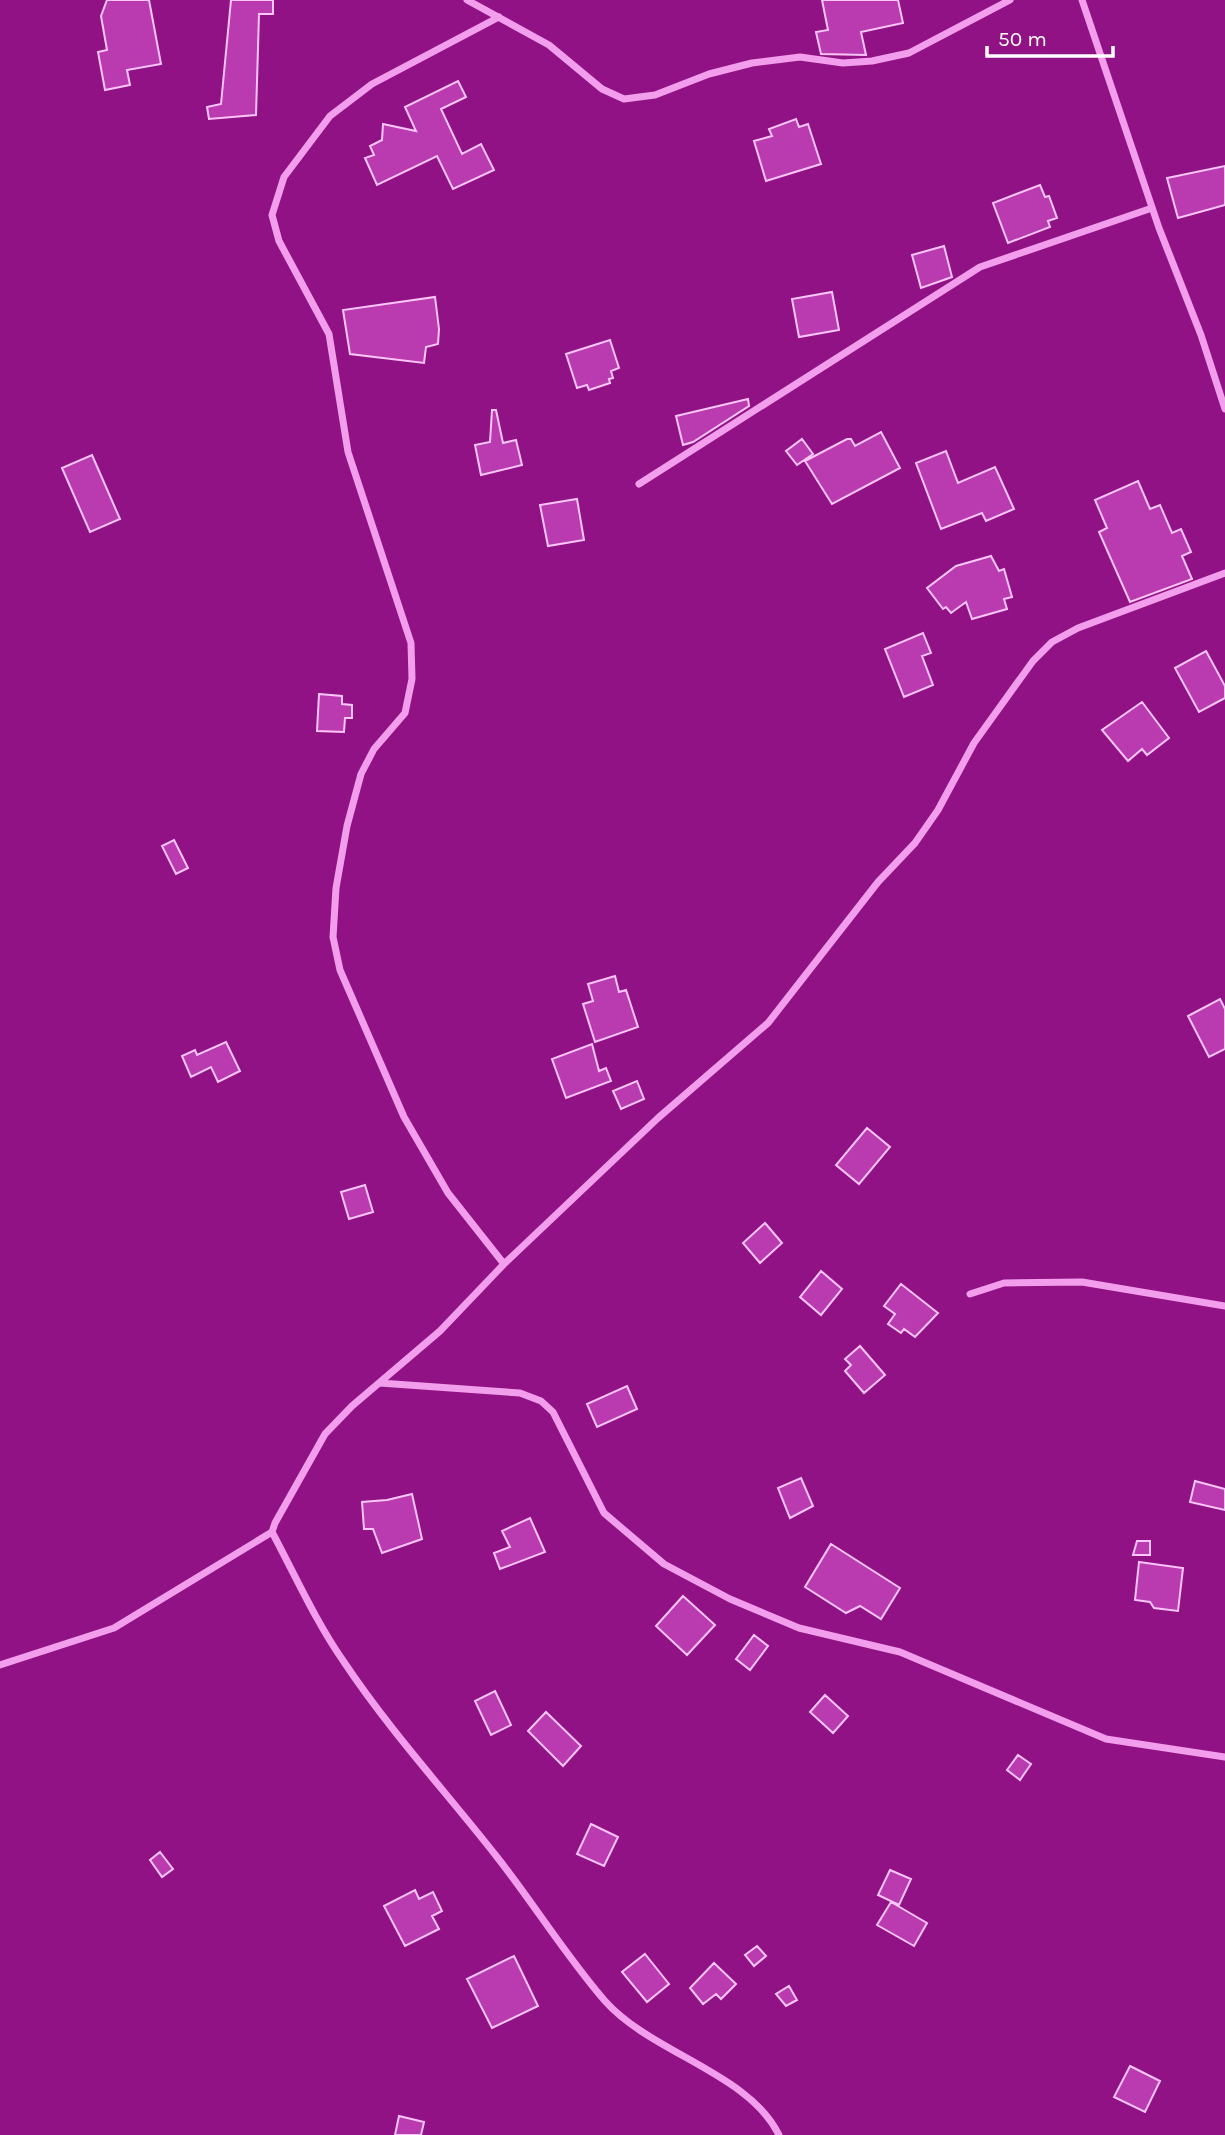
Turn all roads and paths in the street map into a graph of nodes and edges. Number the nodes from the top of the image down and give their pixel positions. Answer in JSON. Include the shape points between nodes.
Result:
{"nodes":[{"id":1,"x":467,"y":0,"type":"edge"},
{"id":2,"x":1010,"y":0,"type":"edge"},
{"id":3,"x":1082,"y":0,"type":"edge"},
{"id":4,"x":499,"y":17,"type":"junction"},
{"id":5,"x":1152,"y":208,"type":"junction"},
{"id":6,"x":1225,"y":409,"type":"edge"},
{"id":7,"x":639,"y":484,"type":"dead end"},
{"id":8,"x":1225,"y":573,"type":"edge"},
{"id":9,"x":504,"y":1264,"type":"junction"},
{"id":10,"x":970,"y":1294,"type":"dead end"},
{"id":11,"x":1225,"y":1306,"type":"edge"},
{"id":12,"x":380,"y":1383,"type":"junction"},
{"id":13,"x":272,"y":1532,"type":"junction"},
{"id":14,"x":0,"y":1665,"type":"edge"},
{"id":15,"x":1225,"y":1757,"type":"edge"},
{"id":16,"x":779,"y":2135,"type":"edge"}],
"edges":[{"from":1,"to":4,"type":"street"},
{"from":2,"to":4,"type":"street","via":[[909,53],[843,63],[800,58],[752,63],[655,95],[624,99],[602,89],[549,45]]},
{"from":3,"to":5,"type":"street"},
{"from":4,"to":9,"type":"street","via":[[372,84],[330,116],[284,177],[272,215],[278,241],[329,334],[348,452],[411,643],[412,679],[405,712],[374,749],[361,774],[348,826],[336,888],[333,937],[340,970],[404,1117],[448,1194]]},
{"from":5,"to":6,"type":"street"},
{"from":5,"to":7,"type":"street","via":[[980,267]]},
{"from":8,"to":9,"type":"street","via":[[1052,642],[974,743],[915,843],[878,882],[768,1023],[658,1118]]},
{"from":9,"to":12,"type":"street","via":[[440,1331]]},
{"from":10,"to":11,"type":"street","via":[[1004,1283],[1082,1282]]},
{"from":12,"to":13,"type":"street","via":[[325,1434],[285,1500]]},
{"from":12,"to":15,"type":"street","via":[[520,1393],[541,1401],[564,1430],[604,1514],[664,1564],[730,1599],[799,1628],[900,1652],[1107,1739]]},
{"from":13,"to":14,"type":"street","via":[[114,1628]]},
{"from":13,"to":16,"type":"street","via":[[342,1660],[606,2002],[637,2030],[756,2105]]}]}
